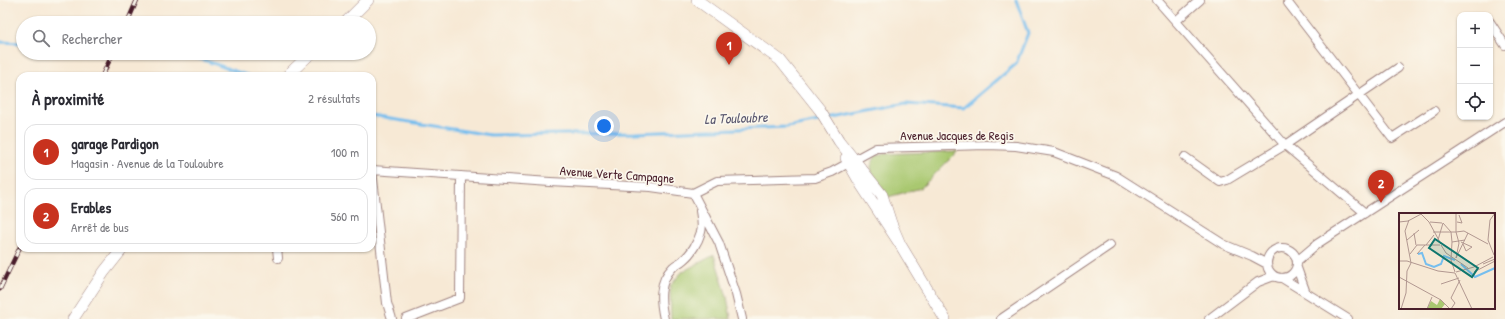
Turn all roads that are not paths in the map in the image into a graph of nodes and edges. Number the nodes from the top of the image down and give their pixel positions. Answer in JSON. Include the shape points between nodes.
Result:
{"nodes":[{"id":1,"x":368,"y":0,"type":"edge"},
{"id":2,"x":697,"y":0,"type":"edge"},
{"id":3,"x":1157,"y":0,"type":"edge"},
{"id":4,"x":1200,"y":0,"type":"edge"},
{"id":5,"x":1288,"y":3,"type":"dead end"},
{"id":6,"x":352,"y":16,"type":"edge"},
{"id":7,"x":1176,"y":21,"type":"junction"},
{"id":8,"x":1493,"y":27,"type":"edge"},
{"id":9,"x":1505,"y":45,"type":"edge"},
{"id":10,"x":304,"y":60,"type":"edge"},
{"id":11,"x":1398,"y":68,"type":"dead end"},
{"id":12,"x":292,"y":72,"type":"edge"},
{"id":13,"x":1359,"y":95,"type":"junction"},
{"id":14,"x":1434,"y":111,"type":"dead end"},
{"id":15,"x":1505,"y":122,"type":"edge"},
{"id":16,"x":1285,"y":145,"type":"junction"},
{"id":17,"x":1185,"y":157,"type":"dead end"},
{"id":18,"x":851,"y":161,"type":"junction"},
{"id":19,"x":376,"y":170,"type":"edge"},
{"id":20,"x":461,"y":176,"type":"junction"},
{"id":21,"x":693,"y":193,"type":"junction"},
{"id":22,"x":376,"y":205,"type":"edge"},
{"id":23,"x":700,"y":209,"type":"junction"},
{"id":24,"x":1365,"y":213,"type":"junction"},
{"id":25,"x":1110,"y":245,"type":"dead end"},
{"id":26,"x":1314,"y":246,"type":"junction"},
{"id":27,"x":1292,"y":250,"type":"junction"},
{"id":28,"x":120,"y":252,"type":"edge"},
{"id":29,"x":277,"y":252,"type":"edge"},
{"id":30,"x":1269,"y":254,"type":"junction"},
{"id":31,"x":1252,"y":256,"type":"junction"},
{"id":32,"x":278,"y":258,"type":"dead end"},
{"id":33,"x":1297,"y":264,"type":"junction"},
{"id":34,"x":1267,"y":266,"type":"junction"},
{"id":35,"x":1278,"y":277,"type":"junction"},
{"id":36,"x":1258,"y":282,"type":"junction"},
{"id":37,"x":1306,"y":293,"type":"junction"},
{"id":38,"x":73,"y":319,"type":"edge"},
{"id":39,"x":392,"y":319,"type":"edge"},
{"id":40,"x":406,"y":319,"type":"edge"},
{"id":41,"x":664,"y":319,"type":"edge"},
{"id":42,"x":742,"y":319,"type":"edge"},
{"id":43,"x":945,"y":319,"type":"edge"},
{"id":44,"x":1002,"y":319,"type":"edge"},
{"id":45,"x":1209,"y":319,"type":"edge"},
{"id":46,"x":1348,"y":319,"type":"edge"}],
"edges":[{"from":1,"to":6,"type":"street"},
{"from":2,"to":18,"type":"street","via":[[780,60],[820,110]]},
{"from":3,"to":7,"type":"street"},
{"from":4,"to":7,"type":"street"},
{"from":5,"to":13,"type":"street"},
{"from":7,"to":16,"type":"street"},
{"from":8,"to":9,"type":"street"},
{"from":10,"to":12,"type":"street"},
{"from":11,"to":13,"type":"street"},
{"from":13,"to":14,"type":"street","via":[[1392,138]]},
{"from":13,"to":16,"type":"street"},
{"from":15,"to":24,"type":"street"},
{"from":16,"to":17,"type":"street","via":[[1220,182]]},
{"from":16,"to":24,"type":"street"},
{"from":18,"to":21,"type":"street","via":[[815,178],[717,181]]},
{"from":18,"to":31,"type":"street","name":"Avenue Jacques de Regis","via":[[876,148],[906,146],[1016,146],[1054,152],[1116,176],[1223,244]]},
{"from":18,"to":43,"type":"street","via":[[882,195],[900,244]]},
{"from":19,"to":20,"type":"street","name":"Avenue Verte Campagne"},
{"from":20,"to":21,"type":"street","name":"Avenue Verte Campagne","via":[[651,187]]},
{"from":20,"to":40,"type":"street","via":[[460,298]]},
{"from":21,"to":23,"type":"street"},
{"from":22,"to":39,"type":"street","via":[[387,303]]},
{"from":23,"to":41,"type":"street","via":[[702,231],[695,246],[665,277],[660,291]]},
{"from":23,"to":42,"type":"street","via":[[722,250]]},
{"from":24,"to":26,"type":"street"},
{"from":25,"to":44,"type":"street"},
{"from":26,"to":27,"type":"street"},
{"from":26,"to":33,"type":"street"},
{"from":27,"to":30,"type":"street","via":[[1282,247]]},
{"from":27,"to":33,"type":"street","via":[[1296,255]]},
{"from":28,"to":38,"type":"street"},
{"from":29,"to":32,"type":"street"},
{"from":30,"to":31,"type":"street","name":"Avenue Jacques de Regis"},
{"from":30,"to":34,"type":"street"},
{"from":31,"to":34,"type":"street","name":"Avenue Jacques de Regis"},
{"from":33,"to":35,"type":"street","via":[[1291,275]]},
{"from":33,"to":37,"type":"street"},
{"from":34,"to":35,"type":"street","via":[[1270,273]]},
{"from":34,"to":36,"type":"street"},
{"from":35,"to":36,"type":"street"},
{"from":35,"to":37,"type":"street"},
{"from":36,"to":45,"type":"street"},
{"from":37,"to":46,"type":"street"}]}
